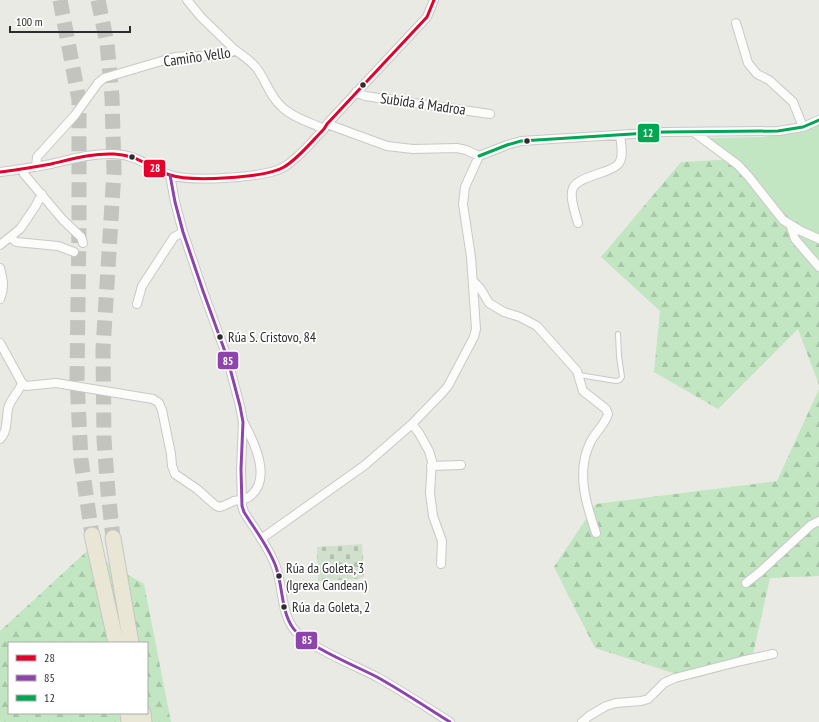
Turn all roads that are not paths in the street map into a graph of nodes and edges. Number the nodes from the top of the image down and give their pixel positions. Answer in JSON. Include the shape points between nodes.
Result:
{"nodes":[{"id":1,"x":187,"y":0,"type":"edge"},
{"id":2,"x":434,"y":0,"type":"edge"},
{"id":3,"x":736,"y":23,"type":"dead end"},
{"id":4,"x":235,"y":50,"type":"junction"},
{"id":5,"x":356,"y":92,"type":"junction"},
{"id":6,"x":490,"y":114,"type":"dead end"},
{"id":7,"x":819,"y":120,"type":"edge"},
{"id":8,"x":325,"y":127,"type":"junction"},
{"id":9,"x":803,"y":127,"type":"junction"},
{"id":10,"x":695,"y":133,"type":"junction"},
{"id":11,"x":620,"y":135,"type":"junction"},
{"id":12,"x":479,"y":156,"type":"junction"},
{"id":13,"x":36,"y":167,"type":"junction"},
{"id":14,"x":23,"y":169,"type":"junction"},
{"id":15,"x":0,"y":172,"type":"edge"},
{"id":16,"x":170,"y":175,"type":"junction"},
{"id":17,"x":42,"y":194,"type":"junction"},
{"id":18,"x":578,"y":223,"type":"dead end"},
{"id":19,"x":790,"y":224,"type":"junction"},
{"id":20,"x":183,"y":232,"type":"junction"},
{"id":21,"x":10,"y":237,"type":"junction"},
{"id":22,"x":819,"y":239,"type":"edge"},
{"id":23,"x":83,"y":243,"type":"dead end"},
{"id":24,"x":0,"y":246,"type":"edge"},
{"id":25,"x":74,"y":252,"type":"dead end"},
{"id":26,"x":819,"y":267,"type":"edge"},
{"id":27,"x":0,"y":268,"type":"edge"},
{"id":28,"x":473,"y":280,"type":"junction"},
{"id":29,"x":0,"y":299,"type":"edge"},
{"id":30,"x":137,"y":304,"type":"dead end"},
{"id":31,"x":618,"y":334,"type":"dead end"},
{"id":32,"x":0,"y":343,"type":"edge"},
{"id":33,"x":578,"y":375,"type":"junction"},
{"id":34,"x":22,"y":383,"type":"junction"},
{"id":35,"x":243,"y":422,"type":"junction"},
{"id":36,"x":412,"y":424,"type":"junction"},
{"id":37,"x":0,"y":439,"type":"edge"},
{"id":38,"x":461,"y":465,"type":"dead end"},
{"id":39,"x":431,"y":466,"type":"junction"},
{"id":40,"x":241,"y":500,"type":"junction"},
{"id":41,"x":819,"y":521,"type":"edge"},
{"id":42,"x":596,"y":533,"type":"dead end"},
{"id":43,"x":92,"y":535,"type":"tunnel mouth"},
{"id":44,"x":113,"y":538,"type":"tunnel mouth"},
{"id":45,"x":261,"y":539,"type":"junction"},
{"id":46,"x":441,"y":564,"type":"dead end"},
{"id":47,"x":746,"y":583,"type":"dead end"},
{"id":48,"x":116,"y":642,"type":"edge"},
{"id":49,"x":131,"y":642,"type":"edge"},
{"id":50,"x":773,"y":654,"type":"dead end"},
{"id":51,"x":450,"y":722,"type":"edge"},
{"id":52,"x":582,"y":722,"type":"edge"}],
"edges":[{"from":1,"to":4,"type":"street"},
{"from":2,"to":5,"type":"street","name":"Subida á Madroa","via":[[427,17]]},
{"from":3,"to":9,"type":"street","via":[[748,63],[757,74],[769,80],[793,102]]},
{"from":4,"to":8,"type":"street","name":"Camiño Vello","via":[[253,63],[272,98],[283,109],[300,120]]},
{"from":4,"to":13,"type":"street","name":"Camiño Vello","via":[[230,53],[175,57],[104,78],[76,115],[37,157]]},
{"from":5,"to":6,"type":"street","name":"Subida á Madroa","via":[[365,96]]},
{"from":5,"to":8,"type":"street","name":"Subida á Madroa"},
{"from":7,"to":9,"type":"street"},
{"from":8,"to":12,"type":"street","name":"Camiño Vello","via":[[387,146],[413,149],[457,148]]},
{"from":8,"to":16,"type":"street","name":"Subida á Madroa","via":[[294,159],[277,170],[216,178],[188,179]]},
{"from":9,"to":10,"type":"street","via":[[778,131]]},
{"from":10,"to":11,"type":"street"},
{"from":10,"to":19,"type":"street","via":[[738,165],[783,220]]},
{"from":11,"to":12,"type":"street","via":[[521,141]]},
{"from":11,"to":18,"type":"street","via":[[622,154],[619,163],[614,168],[574,184],[572,202]]},
{"from":12,"to":28,"type":"street","via":[[465,187],[463,198]]},
{"from":13,"to":14,"type":"street","name":"Subida á Madroa"},
{"from":13,"to":16,"type":"street","name":"Subida á Madroa","via":[[81,157],[116,154],[139,159]]},
{"from":14,"to":15,"type":"street","name":"Subida á Madroa"},
{"from":14,"to":17,"type":"street","via":[[24,174]]},
{"from":16,"to":20,"type":"street"},
{"from":17,"to":21,"type":"street","via":[[20,229]]},
{"from":17,"to":23,"type":"street","via":[[81,237]]},
{"from":19,"to":22,"type":"street"},
{"from":19,"to":26,"type":"street","via":[[794,239]]},
{"from":20,"to":30,"type":"street","via":[[174,237],[142,286]]},
{"from":20,"to":35,"type":"street","via":[[227,357]]},
{"from":21,"to":24,"type":"street"},
{"from":21,"to":25,"type":"street","via":[[16,242],[58,246]]},
{"from":27,"to":29,"type":"street","via":[[4,283]]},
{"from":28,"to":33,"type":"street","via":[[489,303],[537,326]]},
{"from":28,"to":36,"type":"street","via":[[476,322],[474,337],[448,386]]},
{"from":31,"to":33,"type":"lane","via":[[622,377],[620,380]]},
{"from":32,"to":34,"type":"street"},
{"from":33,"to":42,"type":"street","via":[[583,391],[606,409],[608,414],[591,442],[584,468],[585,497]]},
{"from":34,"to":37,"type":"street","via":[[9,404],[6,430]]},
{"from":34,"to":40,"type":"street","via":[[26,386],[56,383],[159,403],[174,474],[219,507]]},
{"from":35,"to":40,"type":"street"},
{"from":35,"to":40,"type":"street","via":[[253,439],[261,469],[258,486],[249,497]]},
{"from":36,"to":39,"type":"street","via":[[429,451]]},
{"from":36,"to":45,"type":"street","via":[[365,465]]},
{"from":38,"to":39,"type":"street"},
{"from":39,"to":46,"type":"street","via":[[430,494],[433,516],[442,541]]},
{"from":40,"to":45,"type":"street","via":[[244,512]]},
{"from":41,"to":47,"type":"street","via":[[811,525]]},
{"from":43,"to":48,"type":"highway"},
{"from":44,"to":49,"type":"highway"},
{"from":45,"to":51,"type":"street","via":[[277,570],[290,623],[300,636],[378,678]]},
{"from":50,"to":52,"type":"street","via":[[675,678],[664,683],[648,698],[616,703]]}]}
